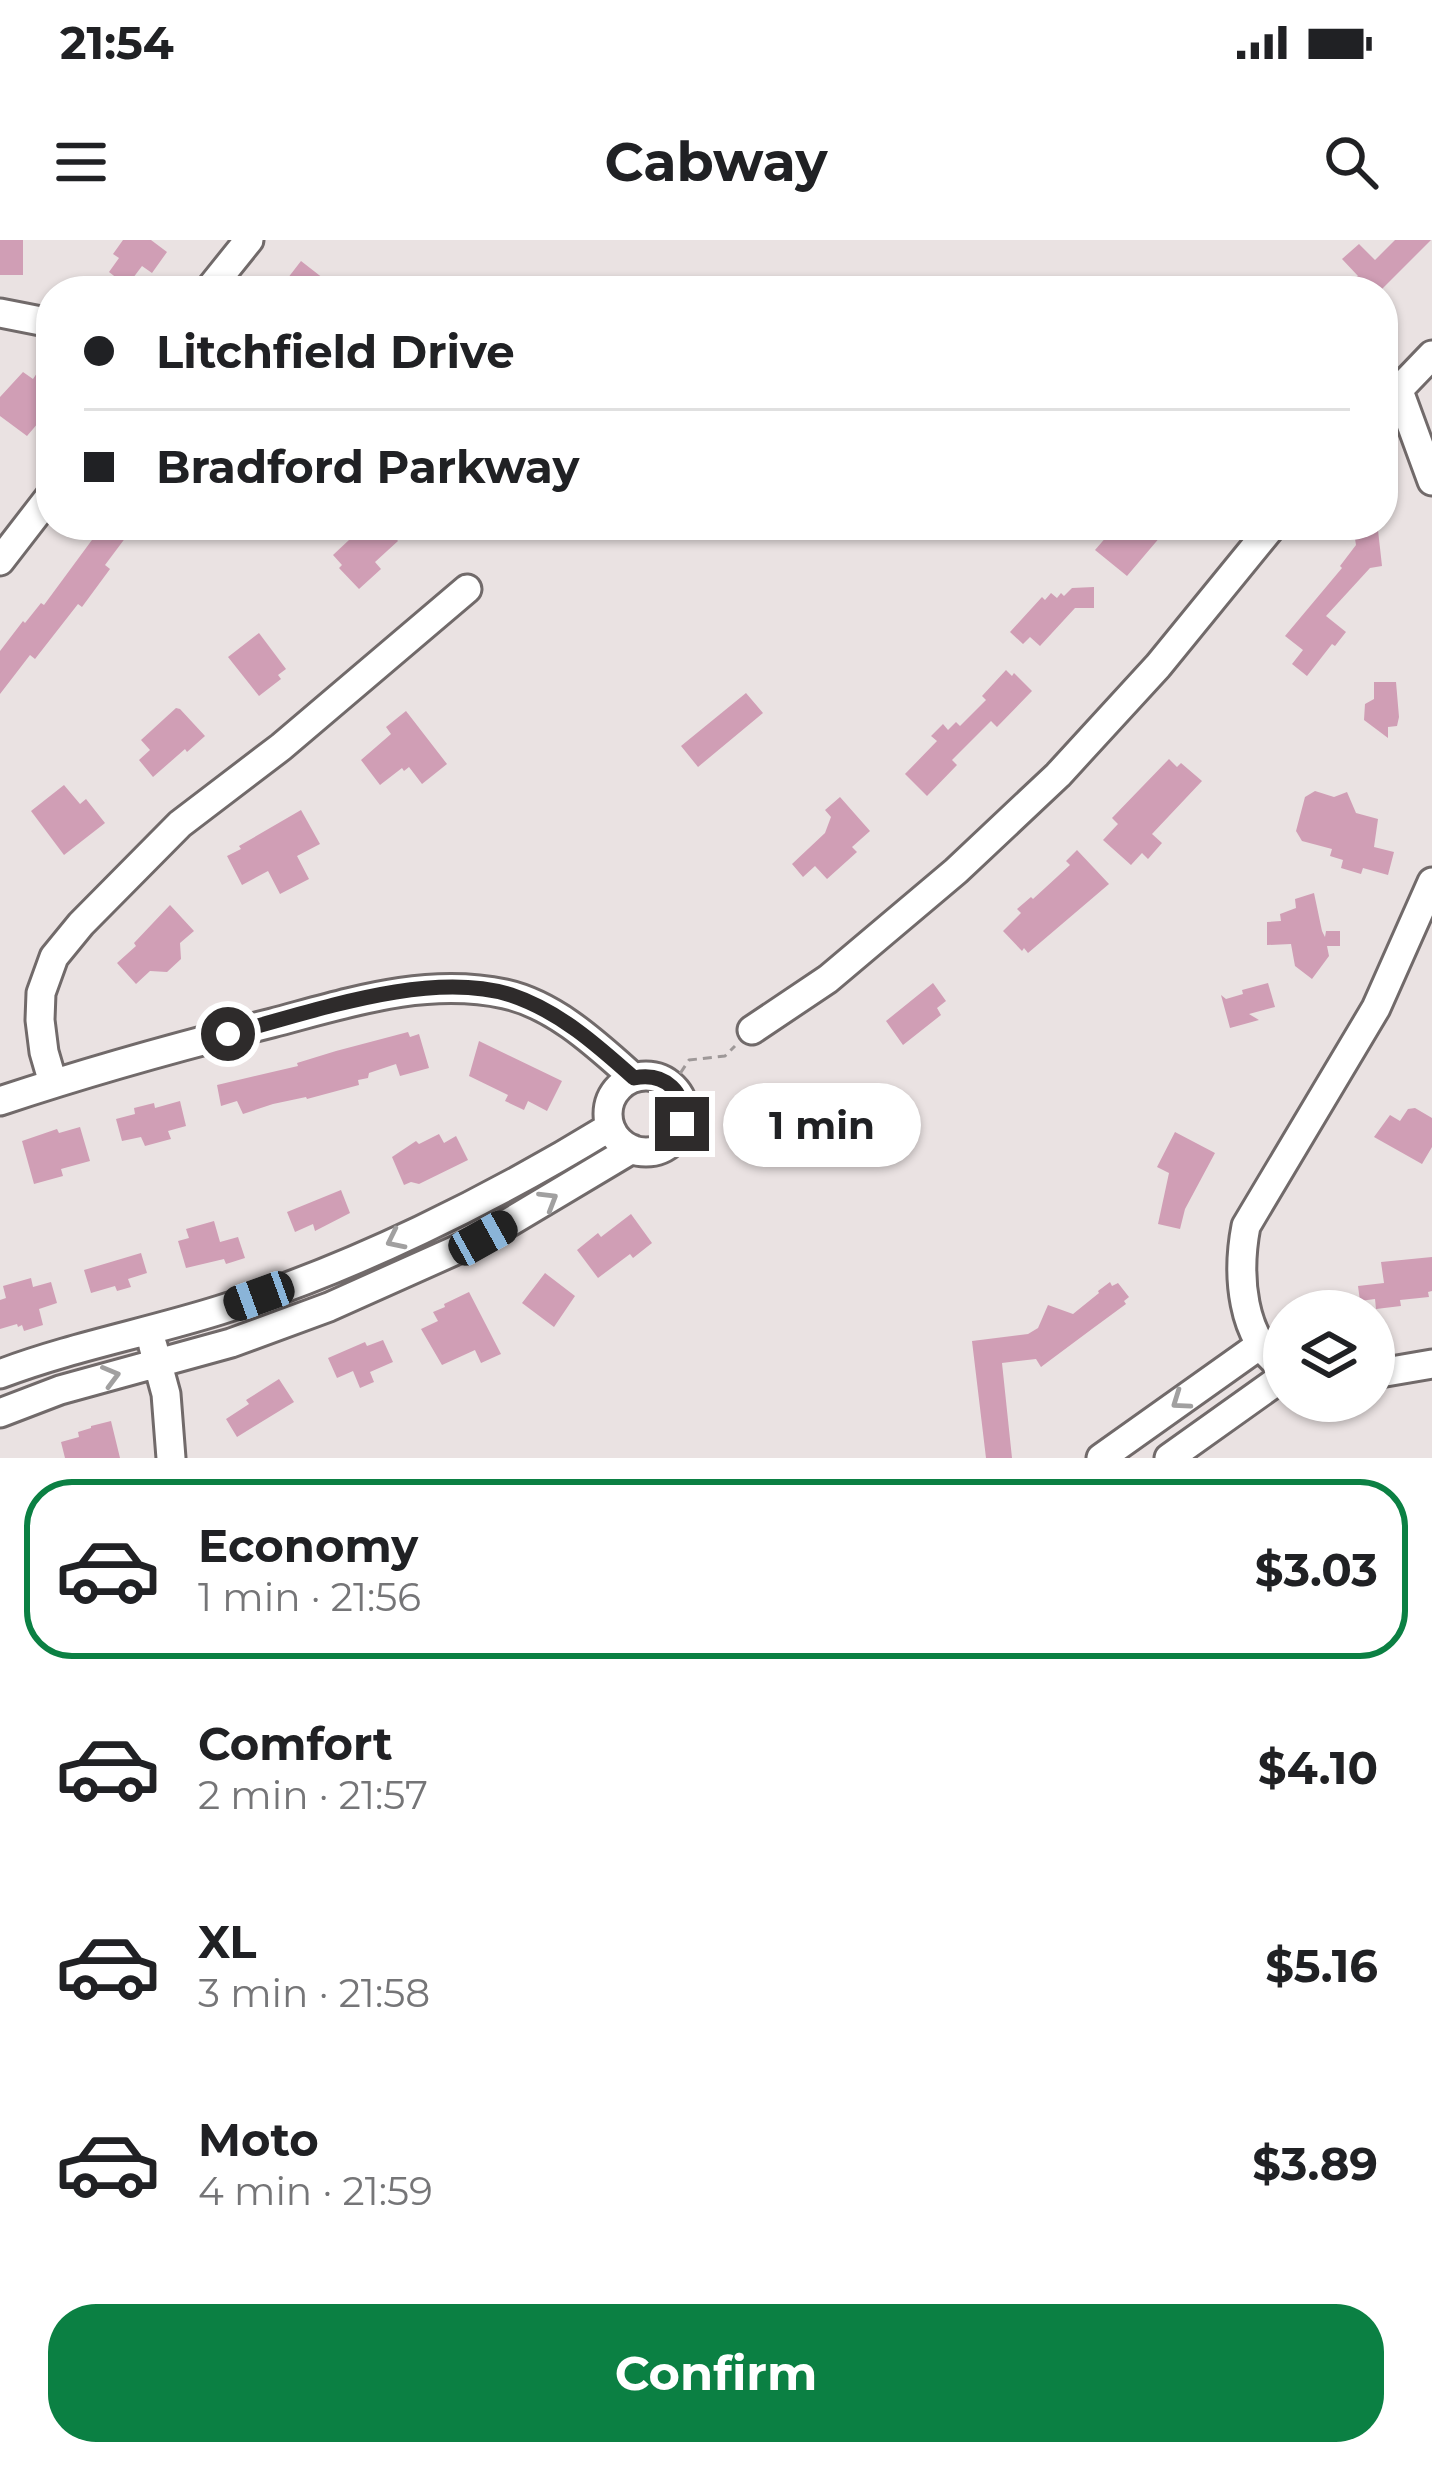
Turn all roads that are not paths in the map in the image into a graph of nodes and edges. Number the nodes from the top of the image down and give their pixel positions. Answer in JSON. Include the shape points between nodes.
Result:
{"nodes":[{"id":1,"x":249,"y":240,"type":"edge"},
{"id":2,"x":220,"y":276,"type":"edge"},
{"id":3,"x":0,"y":313,"type":"edge"},
{"id":4,"x":36,"y":320,"type":"edge"},
{"id":5,"x":1432,"y":355,"type":"edge"},
{"id":6,"x":1398,"y":391,"type":"edge"},
{"id":7,"x":1398,"y":408,"type":"edge"},
{"id":8,"x":1432,"y":481,"type":"edge"},
{"id":9,"x":36,"y":514,"type":"edge"},
{"id":10,"x":1261,"y":540,"type":"edge"},
{"id":11,"x":0,"y":561,"type":"edge"},
{"id":12,"x":467,"y":589,"type":"dead end"},
{"id":13,"x":1432,"y":882,"type":"edge"},
{"id":14,"x":752,"y":1030,"type":"road end"},
{"id":15,"x":634,"y":1078,"type":"junction"},
{"id":16,"x":53,"y":1083,"type":"junction"},
{"id":17,"x":0,"y":1101,"type":"edge"},
{"id":18,"x":610,"y":1127,"type":"junction"},
{"id":19,"x":632,"y":1149,"type":"junction"},
{"id":20,"x":148,"y":1331,"type":"junction"},
{"id":21,"x":1260,"y":1345,"type":"junction"},
{"id":22,"x":1263,"y":1349,"type":"edge"},
{"id":23,"x":158,"y":1364,"type":"junction"},
{"id":24,"x":1432,"y":1364,"type":"edge"},
{"id":25,"x":1395,"y":1370,"type":"edge"},
{"id":26,"x":0,"y":1374,"type":"edge"},
{"id":27,"x":1263,"y":1388,"type":"edge"},
{"id":28,"x":0,"y":1413,"type":"edge"},
{"id":29,"x":171,"y":1458,"type":"edge"},
{"id":30,"x":1101,"y":1458,"type":"edge"},
{"id":31,"x":1168,"y":1458,"type":"edge"}],
"edges":[{"from":1,"to":2,"type":"street"},
{"from":3,"to":4,"type":"street"},
{"from":5,"to":6,"type":"street"},
{"from":7,"to":8,"type":"street","via":[[1418,436]]},
{"from":9,"to":11,"type":"street"},
{"from":10,"to":14,"type":"street","via":[[1058,775],[828,979]]},
{"from":12,"to":16,"type":"street","via":[[180,824],[81,923],[54,956],[41,993]]},
{"from":13,"to":21,"type":"street","via":[[1376,1008],[1246,1226],[1240,1261]]},
{"from":15,"to":16,"type":"street","via":[[538,1007],[459,988],[395,991]]},
{"from":15,"to":18,"type":"street","via":[[614,1092]]},
{"from":15,"to":19,"type":"street","via":[[654,1076],[672,1086],[683,1114],[671,1142]]},
{"from":16,"to":17,"type":"street"},
{"from":18,"to":19,"type":"street"},
{"from":18,"to":20,"type":"street","one_way":true,"via":[[336,1270]]},
{"from":23,"to":19,"type":"street","one_way":true,"via":[[329,1307],[483,1238]]},
{"from":20,"to":23,"type":"street"},
{"from":20,"to":26,"type":"street"},
{"from":21,"to":22,"type":"street"},
{"from":21,"to":30,"type":"street","one_way":true},
{"from":28,"to":23,"type":"street","one_way":true},
{"from":23,"to":29,"type":"street"},
{"from":24,"to":25,"type":"street"},
{"from":27,"to":31,"type":"street"}]}
